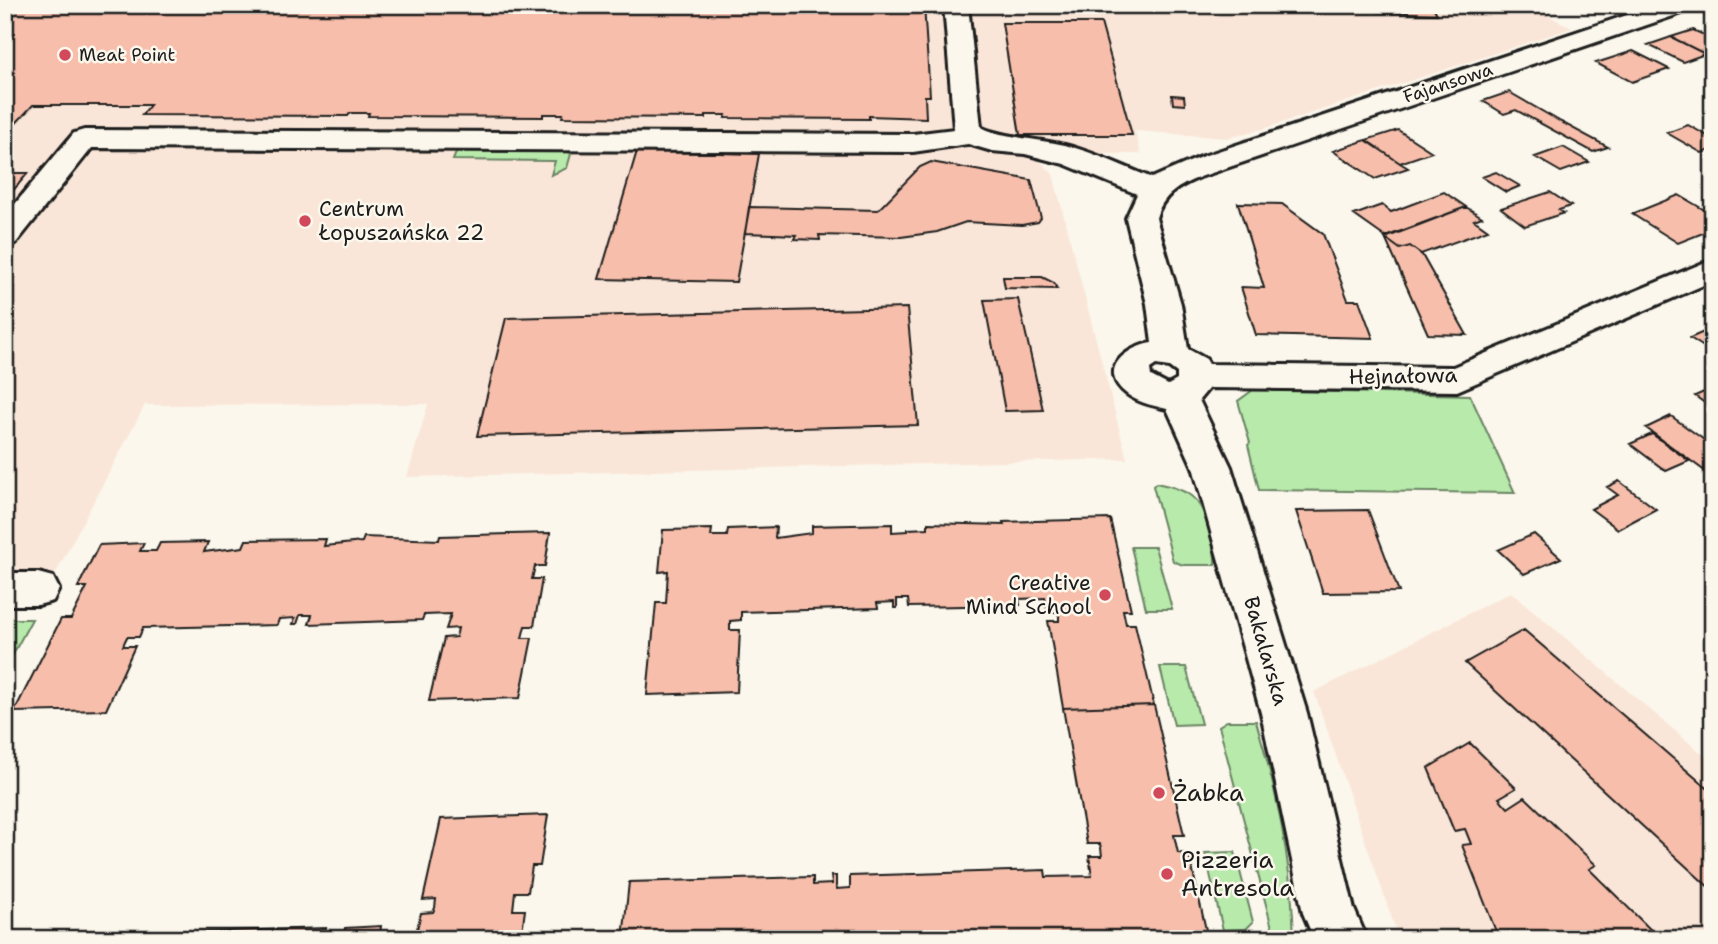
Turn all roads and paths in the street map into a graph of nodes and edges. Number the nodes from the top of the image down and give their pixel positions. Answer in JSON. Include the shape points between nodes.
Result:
{"nodes":[{"id":1,"x":956,"y":5,"type":"edge"},
{"id":2,"x":1682,"y":5,"type":"edge"},
{"id":3,"x":972,"y":135,"type":"junction"},
{"id":4,"x":1153,"y":190,"type":"junction"},
{"id":5,"x":5,"y":236,"type":"edge"},
{"id":6,"x":1713,"y":269,"type":"edge"},
{"id":7,"x":1182,"y":375,"type":"junction"},
{"id":8,"x":1331,"y":930,"type":"edge"}],
"edges":[{"from":1,"to":3,"type":"street","via":[[966,126]]},
{"from":2,"to":4,"type":"street","name":"Fajansowa","via":[[1213,162]]},
{"from":3,"to":4,"type":"street","via":[[1052,152]]},
{"from":3,"to":5,"type":"street","via":[[913,143],[85,139]]},
{"from":4,"to":7,"type":"street","name":"Bakalarska","via":[[1143,204],[1141,218]]},
{"from":6,"to":7,"type":"street","name":"Hejnałowa","via":[[1457,379]]},
{"from":7,"to":8,"type":"street","name":"Bakalarska","via":[[1284,713]]}]}
